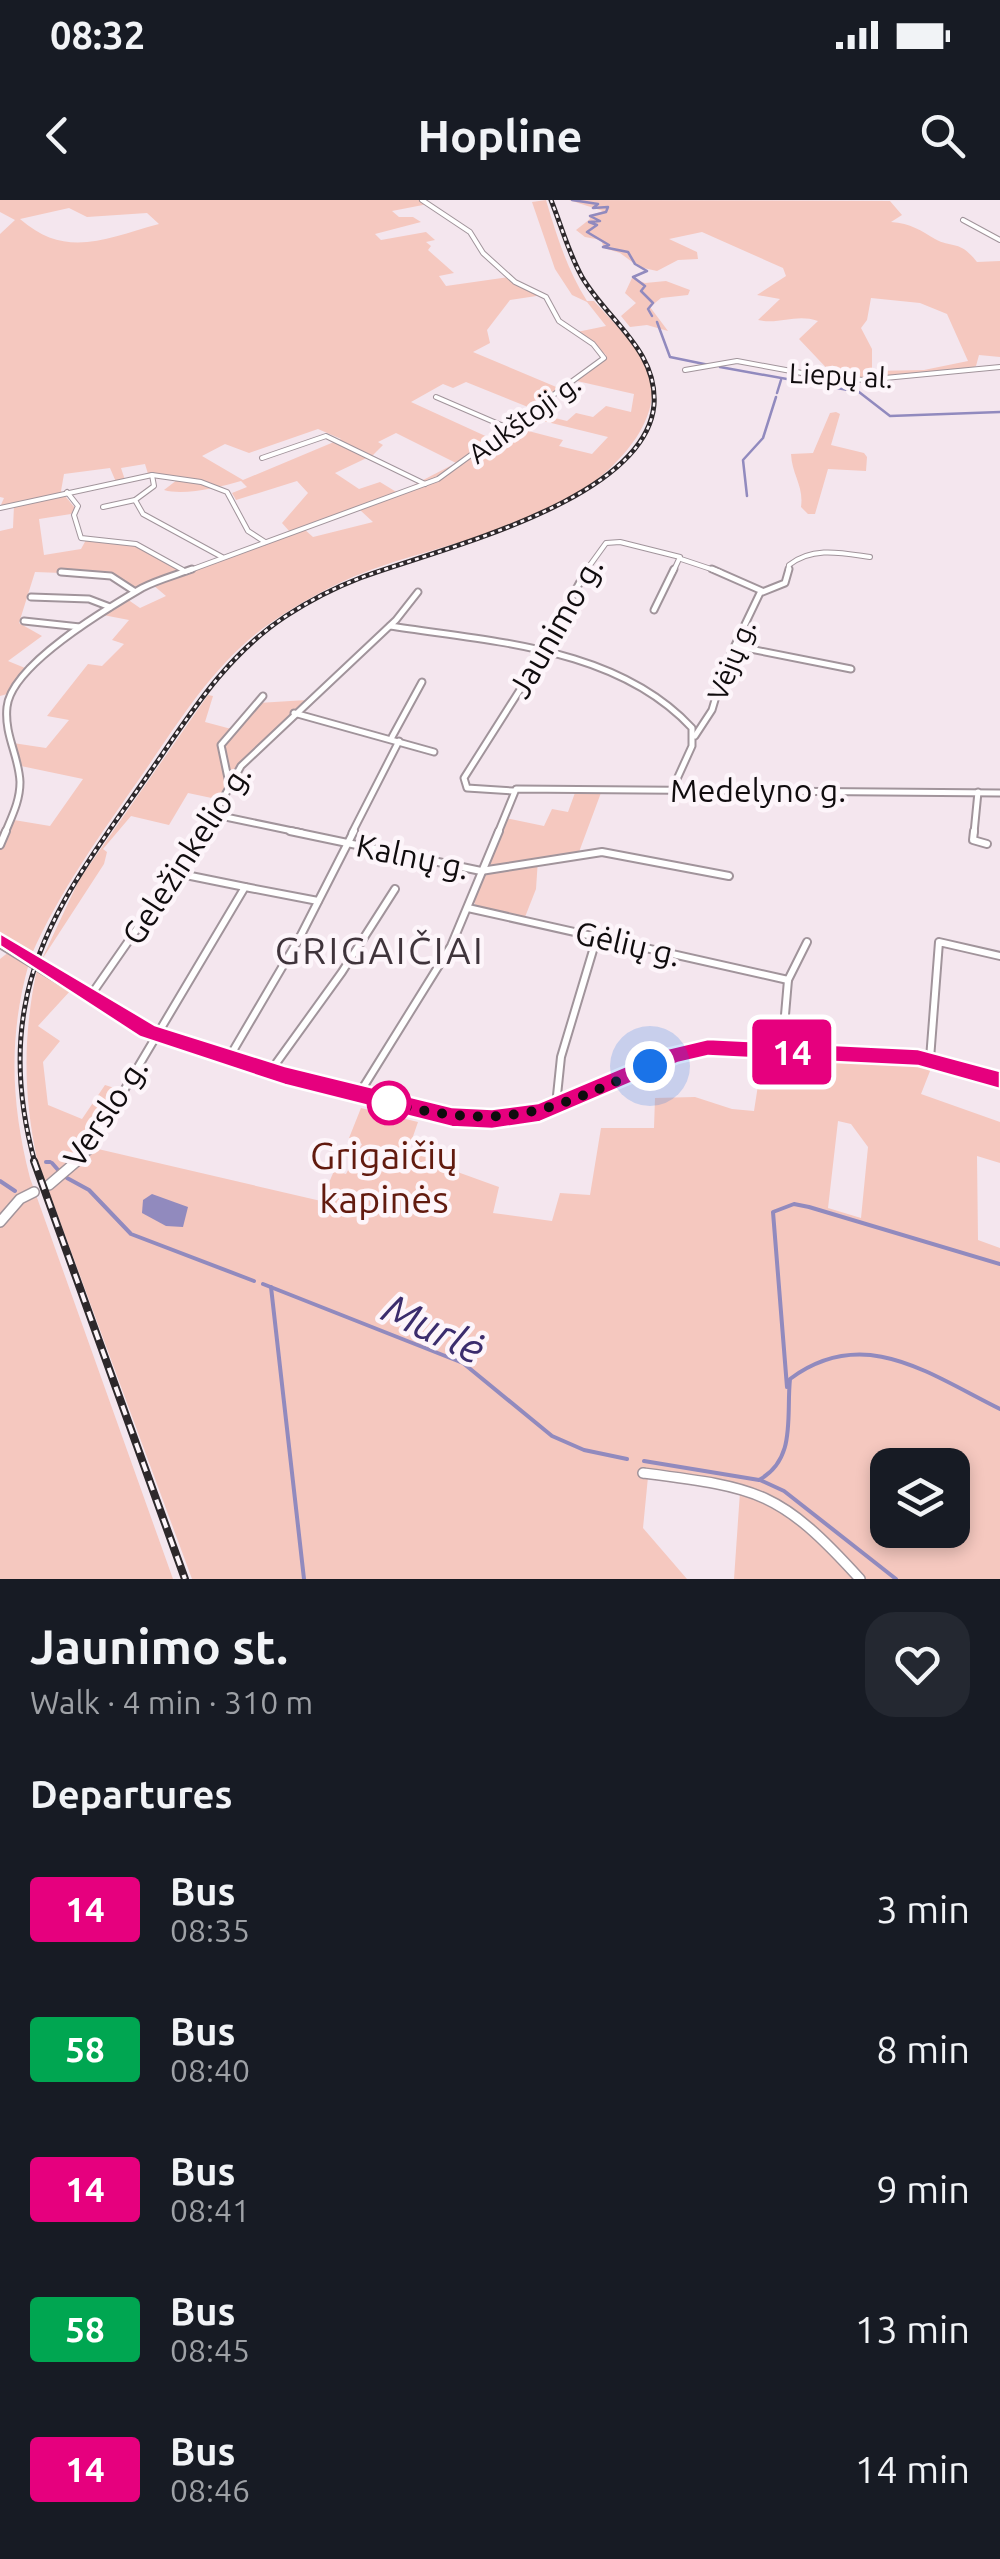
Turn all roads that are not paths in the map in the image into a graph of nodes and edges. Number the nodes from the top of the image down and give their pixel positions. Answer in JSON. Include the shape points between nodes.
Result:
{"nodes":[{"id":1,"x":422,"y":200,"type":"edge"},
{"id":2,"x":963,"y":220,"type":"dead end"},
{"id":3,"x":1000,"y":240,"type":"edge"},
{"id":4,"x":1000,"y":367,"type":"edge"},
{"id":5,"x":685,"y":370,"type":"dead end"},
{"id":6,"x":436,"y":397,"type":"dead end"},
{"id":7,"x":509,"y":428,"type":"junction"},
{"id":8,"x":262,"y":458,"type":"dead end"},
{"id":9,"x":152,"y":476,"type":"junction"},
{"id":10,"x":426,"y":484,"type":"junction"},
{"id":11,"x":67,"y":492,"type":"junction"},
{"id":12,"x":135,"y":500,"type":"junction"},
{"id":13,"x":103,"y":506,"type":"dead end"},
{"id":14,"x":0,"y":508,"type":"edge"},
{"id":15,"x":266,"y":542,"type":"junction"},
{"id":16,"x":222,"y":556,"type":"junction"},
{"id":17,"x":870,"y":558,"type":"dead end"},
{"id":18,"x":681,"y":559,"type":"junction"},
{"id":19,"x":184,"y":570,"type":"junction"},
{"id":20,"x":61,"y":572,"type":"dead end"},
{"id":21,"x":762,"y":591,"type":"junction"},
{"id":22,"x":136,"y":592,"type":"junction"},
{"id":23,"x":418,"y":592,"type":"dead end"},
{"id":24,"x":32,"y":597,"type":"dead end"},
{"id":25,"x":110,"y":607,"type":"junction"},
{"id":26,"x":654,"y":610,"type":"dead end"},
{"id":27,"x":24,"y":621,"type":"dead end"},
{"id":28,"x":389,"y":626,"type":"junction"},
{"id":29,"x":81,"y":628,"type":"junction"},
{"id":30,"x":734,"y":646,"type":"junction"},
{"id":31,"x":543,"y":651,"type":"junction"},
{"id":32,"x":851,"y":669,"type":"dead end"},
{"id":33,"x":422,"y":682,"type":"dead end"},
{"id":34,"x":263,"y":696,"type":"dead end"},
{"id":35,"x":4,"y":699,"type":"edge"},
{"id":36,"x":294,"y":714,"type":"junction"},
{"id":37,"x":694,"y":736,"type":"junction"},
{"id":38,"x":396,"y":739,"type":"junction"},
{"id":39,"x":434,"y":752,"type":"dead end"},
{"id":40,"x":230,"y":784,"type":"junction"},
{"id":41,"x":514,"y":790,"type":"junction"},
{"id":42,"x":672,"y":790,"type":"junction"},
{"id":43,"x":978,"y":792,"type":"junction"},
{"id":44,"x":1000,"y":792,"type":"edge"},
{"id":45,"x":216,"y":815,"type":"junction"},
{"id":46,"x":349,"y":842,"type":"junction"},
{"id":47,"x":987,"y":844,"type":"dead end"},
{"id":48,"x":0,"y":845,"type":"edge"},
{"id":49,"x":176,"y":872,"type":"junction"},
{"id":50,"x":481,"y":872,"type":"junction"},
{"id":51,"x":729,"y":876,"type":"dead end"},
{"id":52,"x":245,"y":887,"type":"junction"},
{"id":53,"x":396,"y":889,"type":"dead end"},
{"id":54,"x":318,"y":901,"type":"junction"},
{"id":55,"x":468,"y":908,"type":"junction"},
{"id":56,"x":597,"y":937,"type":"junction"},
{"id":57,"x":0,"y":940,"type":"edge"},
{"id":58,"x":807,"y":942,"type":"dead end"},
{"id":59,"x":1000,"y":956,"type":"edge"},
{"id":60,"x":788,"y":980,"type":"junction"},
{"id":61,"x":89,"y":997,"type":"junction"},
{"id":62,"x":156,"y":1034,"type":"junction"},
{"id":63,"x":782,"y":1051,"type":"junction"},
{"id":64,"x":229,"y":1058,"type":"junction"},
{"id":65,"x":930,"y":1059,"type":"junction"},
{"id":66,"x":271,"y":1071,"type":"junction"},
{"id":67,"x":1000,"y":1080,"type":"edge"},
{"id":68,"x":358,"y":1096,"type":"junction"},
{"id":69,"x":556,"y":1107,"type":"junction"},
{"id":70,"x":48,"y":1185,"type":"dead end"},
{"id":71,"x":34,"y":1192,"type":"dead end"},
{"id":72,"x":0,"y":1222,"type":"edge"},
{"id":73,"x":643,"y":1473,"type":"dead end"},
{"id":74,"x":860,"y":1579,"type":"edge"}],
"edges":[{"from":1,"to":7,"type":"street","name":"Aukštoji g.","via":[[470,232],[483,253],[515,282],[542,294],[559,320],[604,355]]},
{"from":2,"to":3,"type":"street"},
{"from":4,"to":5,"type":"street","name":"Liepų al.","via":[[852,380],[730,361]]},
{"from":6,"to":7,"type":"street"},
{"from":7,"to":10,"type":"street","name":"Aukštoji g."},
{"from":8,"to":10,"type":"street","via":[[326,436]]},
{"from":9,"to":11,"type":"street"},
{"from":9,"to":12,"type":"street","via":[[154,486]]},
{"from":9,"to":15,"type":"street","via":[[227,492],[246,528]]},
{"from":10,"to":15,"type":"street","name":"Aukštoji g."},
{"from":11,"to":14,"type":"street"},
{"from":11,"to":19,"type":"street","via":[[78,506],[81,538],[136,544]]},
{"from":12,"to":13,"type":"street"},
{"from":12,"to":16,"type":"street","via":[[143,514]]},
{"from":15,"to":16,"type":"street","name":"Aukštoji g."},
{"from":16,"to":19,"type":"street","name":"Aukštoji g."},
{"from":17,"to":21,"type":"street","name":"Vėjų g.","via":[[801,555],[788,564],[785,584]]},
{"from":18,"to":21,"type":"street"},
{"from":18,"to":26,"type":"street"},
{"from":18,"to":31,"type":"street","name":"Jaunimo g.","via":[[606,543]]},
{"from":19,"to":22,"type":"street","name":"Aukštoji g."},
{"from":20,"to":22,"type":"street","via":[[111,576]]},
{"from":21,"to":30,"type":"street","name":"Vėjų g."},
{"from":22,"to":25,"type":"street","name":"Aukštoji g."},
{"from":23,"to":28,"type":"street","name":"Geležinkelio g."},
{"from":24,"to":25,"type":"street","via":[[89,599]]},
{"from":25,"to":29,"type":"street","name":"Aukštoji g."},
{"from":27,"to":29,"type":"street"},
{"from":28,"to":31,"type":"street"},
{"from":28,"to":36,"type":"street","name":"Geležinkelio g."},
{"from":29,"to":35,"type":"street","name":"Aukštoji g.","via":[[28,668]]},
{"from":30,"to":32,"type":"street"},
{"from":30,"to":37,"type":"street","name":"Vėjų g.","via":[[712,710]]},
{"from":31,"to":37,"type":"street","via":[[627,679],[686,720]]},
{"from":31,"to":41,"type":"street","name":"Jaunimo g.","via":[[464,778],[467,788]]},
{"from":33,"to":38,"type":"street"},
{"from":34,"to":40,"type":"street","via":[[222,746]]},
{"from":35,"to":48,"type":"street","via":[[20,789]]},
{"from":36,"to":38,"type":"street"},
{"from":36,"to":40,"type":"street","name":"Geležinkelio g.","via":[[254,750]]},
{"from":37,"to":42,"type":"street","name":"Vėjų g."},
{"from":38,"to":39,"type":"street"},
{"from":38,"to":46,"type":"street"},
{"from":40,"to":45,"type":"street","name":"Geležinkelio g."},
{"from":41,"to":42,"type":"street","name":"Medelyno g."},
{"from":41,"to":50,"type":"street"},
{"from":42,"to":43,"type":"street","name":"Medelyno g."},
{"from":43,"to":44,"type":"street","name":"Medelyno g."},
{"from":43,"to":47,"type":"street","via":[[973,840]]},
{"from":45,"to":46,"type":"street","name":"Kalnų g."},
{"from":45,"to":49,"type":"street","name":"Geležinkelio g."},
{"from":46,"to":50,"type":"street","name":"Kalnų g."},
{"from":46,"to":54,"type":"street"},
{"from":49,"to":52,"type":"street"},
{"from":49,"to":61,"type":"street","name":"Geležinkelio g."},
{"from":50,"to":51,"type":"street","name":"Kalnų g.","via":[[602,852]]},
{"from":50,"to":55,"type":"street"},
{"from":52,"to":54,"type":"street"},
{"from":52,"to":62,"type":"street","name":"Verslo g."},
{"from":53,"to":66,"type":"street"},
{"from":54,"to":64,"type":"street"},
{"from":55,"to":56,"type":"street","name":"Gėlių g."},
{"from":55,"to":68,"type":"street"},
{"from":56,"to":60,"type":"street","name":"Gėlių g."},
{"from":56,"to":69,"type":"street","via":[[561,1057]]},
{"from":57,"to":61,"type":"main road"},
{"from":58,"to":60,"type":"street"},
{"from":59,"to":65,"type":"street","via":[[939,942]]},
{"from":60,"to":63,"type":"street"},
{"from":61,"to":62,"type":"main road"},
{"from":62,"to":64,"type":"main road"},
{"from":62,"to":70,"type":"street","name":"Verslo g.","via":[[88,1150]]},
{"from":63,"to":65,"type":"main road"},
{"from":63,"to":69,"type":"main road","via":[[692,1050]]},
{"from":64,"to":66,"type":"main road"},
{"from":65,"to":67,"type":"main road"},
{"from":66,"to":68,"type":"main road"},
{"from":68,"to":69,"type":"main road","via":[[470,1119]]},
{"from":71,"to":72,"type":"street","name":"Verslo g."},
{"from":73,"to":74,"type":"street","via":[[756,1492],[814,1528]]}]}
